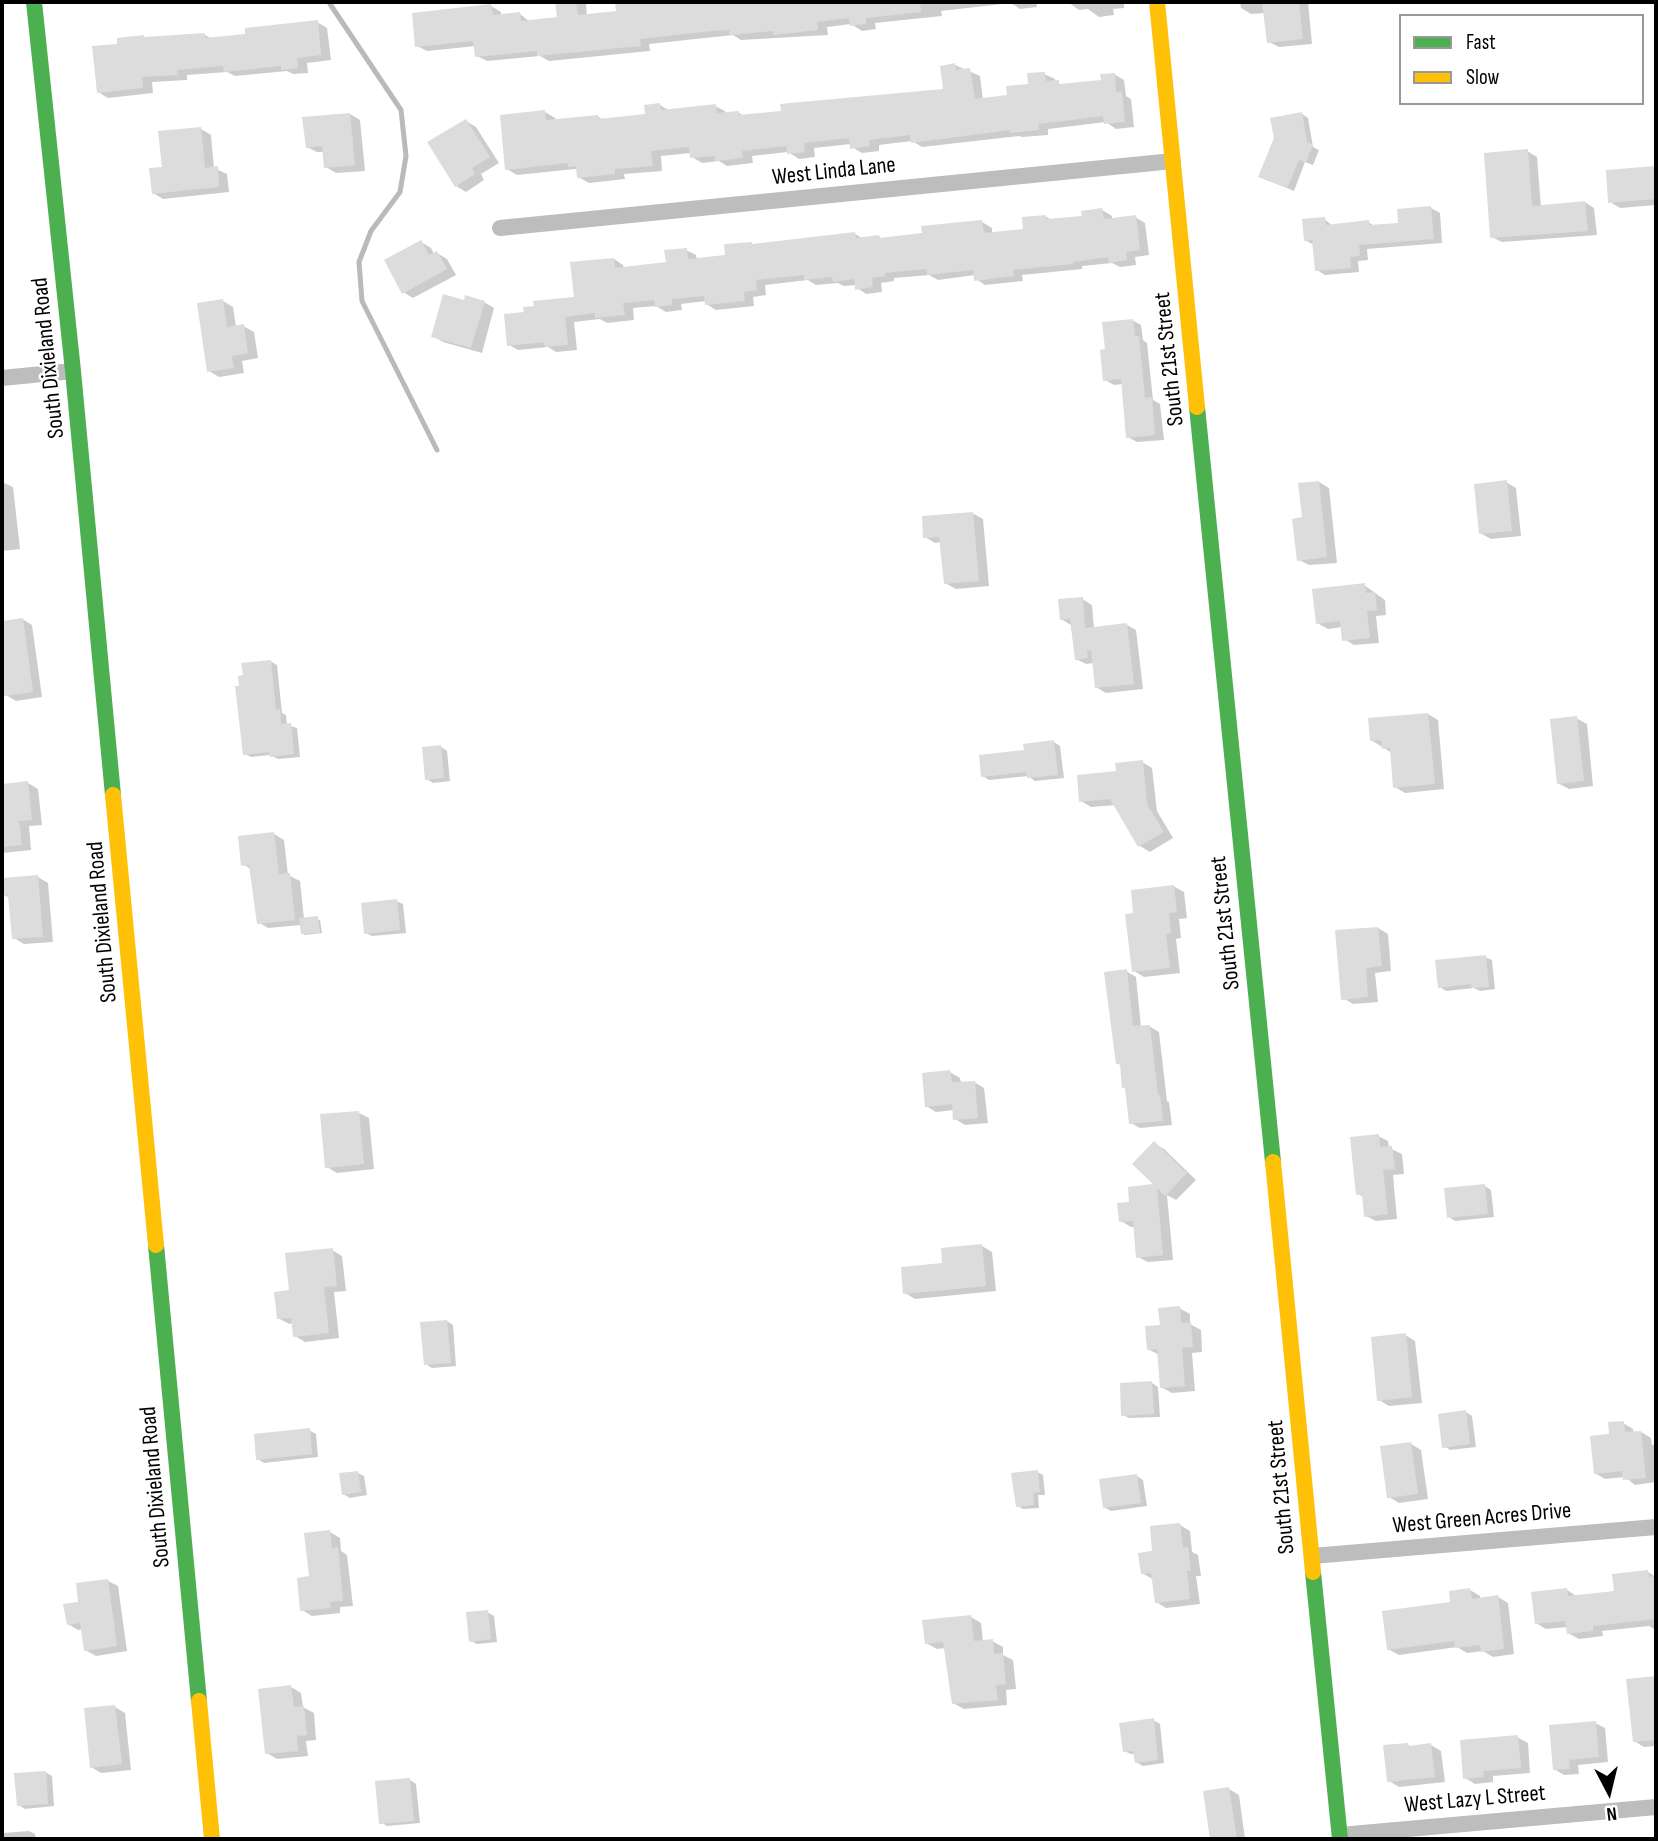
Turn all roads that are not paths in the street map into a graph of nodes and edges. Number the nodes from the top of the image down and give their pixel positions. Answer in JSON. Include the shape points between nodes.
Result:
{"nodes":[{"id":1,"x":34,"y":2,"type":"edge"},
{"id":2,"x":1157,"y":2,"type":"edge"},
{"id":3,"x":1173,"y":161,"type":"junction"},
{"id":4,"x":500,"y":229,"type":"dead end"},
{"id":5,"x":73,"y":371,"type":"junction"},
{"id":6,"x":2,"y":378,"type":"edge"},
{"id":7,"x":1656,"y":1527,"type":"edge"},
{"id":8,"x":1312,"y":1556,"type":"junction"},
{"id":9,"x":1656,"y":1807,"type":"edge"},
{"id":10,"x":1340,"y":1837,"type":"edge"},
{"id":11,"x":212,"y":1839,"type":"edge"}],
"edges":[{"from":1,"to":5,"type":"street","name":"South Dixieland Road"},
{"from":2,"to":3,"type":"street","name":"South 21st Street"},
{"from":3,"to":4,"type":"street","name":"West Linda Lane"},
{"from":3,"to":8,"type":"street","name":"South 21st Street"},
{"from":5,"to":6,"type":"street"},
{"from":5,"to":11,"type":"street","name":"South Dixieland Road"},
{"from":7,"to":8,"type":"street","name":"West Green Acres Drive"},
{"from":8,"to":10,"type":"street","name":"South 21st Street"},
{"from":9,"to":10,"type":"street","name":"West Lazy L Street"}]}
